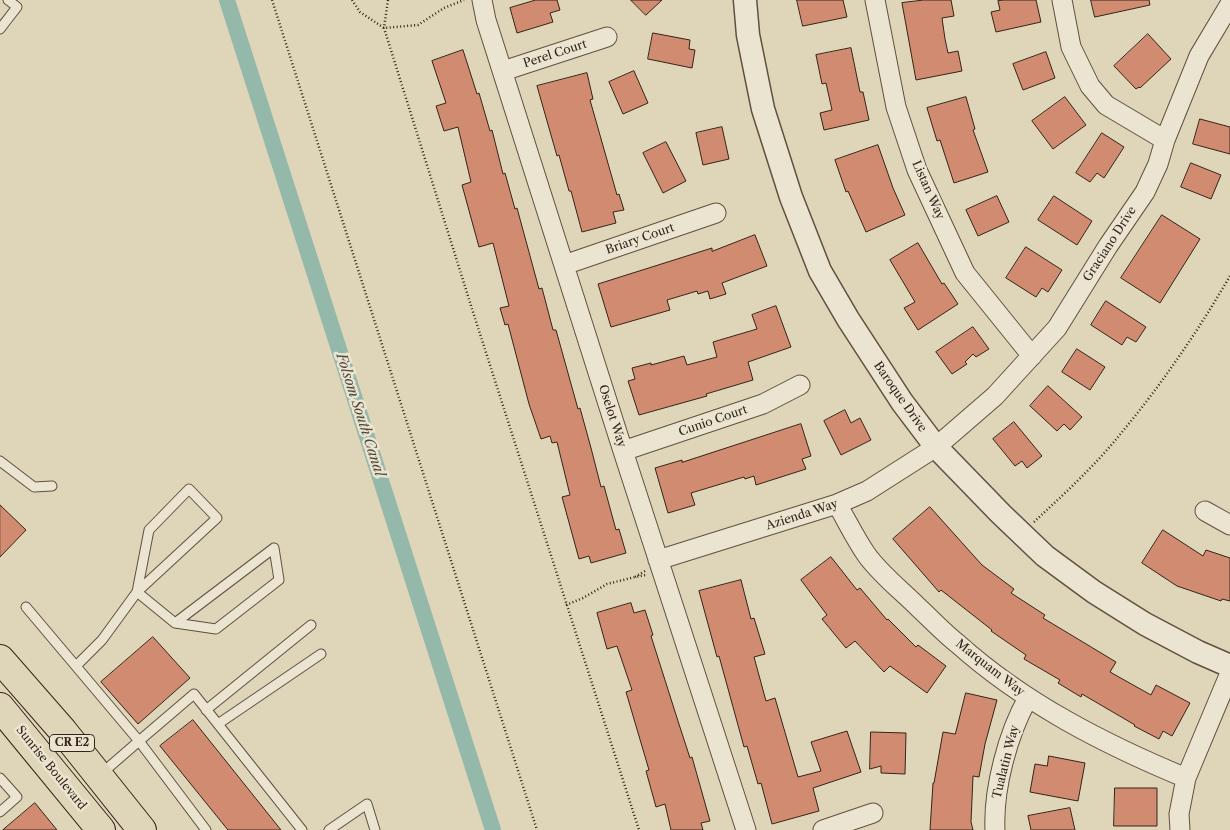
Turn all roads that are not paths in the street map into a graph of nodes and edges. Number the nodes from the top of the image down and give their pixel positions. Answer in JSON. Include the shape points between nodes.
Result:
{"nodes":[{"id":1,"x":8,"y":0,"type":"edge"},
{"id":2,"x":482,"y":0,"type":"edge"},
{"id":3,"x":745,"y":0,"type":"edge"},
{"id":4,"x":875,"y":0,"type":"edge"},
{"id":5,"x":1062,"y":0,"type":"edge"},
{"id":6,"x":1230,"y":4,"type":"edge"},
{"id":7,"x":0,"y":30,"type":"edge"},
{"id":8,"x":607,"y":37,"type":"dead end"},
{"id":9,"x":503,"y":71,"type":"junction"},
{"id":10,"x":1165,"y":140,"type":"junction"},
{"id":11,"x":716,"y":213,"type":"dead end"},
{"id":12,"x":564,"y":265,"type":"junction"},
{"id":13,"x":1032,"y":356,"type":"junction"},
{"id":14,"x":800,"y":385,"type":"dead end"},
{"id":15,"x":936,"y":447,"type":"junction"},
{"id":16,"x":623,"y":452,"type":"junction"},
{"id":17,"x":0,"y":461,"type":"edge"},
{"id":18,"x":52,"y":486,"type":"dead end"},
{"id":19,"x":837,"y":504,"type":"junction"},
{"id":20,"x":1205,"y":511,"type":"dead end"},
{"id":21,"x":1230,"y":525,"type":"edge"},
{"id":22,"x":658,"y":560,"type":"junction"},
{"id":23,"x":137,"y":592,"type":"junction"},
{"id":24,"x":26,"y":607,"type":"dead end"},
{"id":25,"x":175,"y":622,"type":"junction"},
{"id":26,"x":311,"y":625,"type":"dead end"},
{"id":27,"x":321,"y":654,"type":"dead end"},
{"id":28,"x":0,"y":659,"type":"edge"},
{"id":29,"x":76,"y":666,"type":"junction"},
{"id":30,"x":1230,"y":666,"type":"edge"},
{"id":31,"x":1230,"y":673,"type":"edge"},
{"id":32,"x":1028,"y":698,"type":"junction"},
{"id":33,"x":0,"y":707,"type":"edge"},
{"id":34,"x":206,"y":710,"type":"junction"},
{"id":35,"x":218,"y":724,"type":"junction"},
{"id":36,"x":139,"y":741,"type":"junction"},
{"id":37,"x":99,"y":776,"type":"junction"},
{"id":38,"x":0,"y":778,"type":"edge"},
{"id":39,"x":1186,"y":778,"type":"junction"},
{"id":40,"x":68,"y":788,"type":"junction"},
{"id":41,"x":0,"y":812,"type":"edge"},
{"id":42,"x":873,"y":813,"type":"dead end"},
{"id":43,"x":101,"y":830,"type":"edge"},
{"id":44,"x":125,"y":830,"type":"edge"},
{"id":45,"x":142,"y":830,"type":"edge"},
{"id":46,"x":206,"y":830,"type":"edge"},
{"id":47,"x":302,"y":830,"type":"edge"},
{"id":48,"x":329,"y":830,"type":"edge"},
{"id":49,"x":375,"y":830,"type":"edge"},
{"id":50,"x":746,"y":830,"type":"edge"},
{"id":51,"x":823,"y":830,"type":"edge"},
{"id":52,"x":995,"y":830,"type":"edge"},
{"id":53,"x":1180,"y":830,"type":"edge"}],
"edges":[{"from":1,"to":7,"type":"lane","via":[[16,7]]},
{"from":2,"to":9,"type":"street","name":"Oselot Way"},
{"from":3,"to":15,"type":"street","name":"Baroque Drive","via":[[748,35],[764,109],[791,197],[820,271],[902,402]]},
{"from":4,"to":13,"type":"street","name":"Listan Way","via":[[896,107],[918,170],[966,273]]},
{"from":5,"to":10,"type":"street","via":[[1071,47],[1090,86],[1106,105]]},
{"from":6,"to":10,"type":"street","name":"Graciano Drive","via":[[1199,56]]},
{"from":8,"to":9,"type":"street","name":"Perel Court"},
{"from":9,"to":12,"type":"street","name":"Oselot Way"},
{"from":10,"to":13,"type":"street","name":"Graciano Drive","via":[[1145,192],[1057,328]]},
{"from":11,"to":12,"type":"street","name":"Briary Court"},
{"from":12,"to":16,"type":"street","name":"Oselot Way"},
{"from":13,"to":15,"type":"street","name":"Graciano Drive","via":[[995,396]]},
{"from":14,"to":16,"type":"street","name":"Cunio Court","via":[[764,404]]},
{"from":15,"to":19,"type":"street","name":"Azienda Way","via":[[875,486]]},
{"from":15,"to":30,"type":"street","name":"Baroque Drive","via":[[1046,556],[1094,592],[1144,624]]},
{"from":16,"to":22,"type":"street","name":"Oselot Way"},
{"from":17,"to":18,"type":"lane","via":[[34,487]]},
{"from":19,"to":22,"type":"street","name":"Azienda Way"},
{"from":19,"to":32,"type":"street","name":"Marquam Way","via":[[867,555],[892,581],[958,645]]},
{"from":20,"to":21,"type":"street"},
{"from":22,"to":50,"type":"street","name":"Oselot Way"},
{"from":23,"to":23,"type":"lane","via":[[217,518],[189,489],[149,530]]},
{"from":23,"to":25,"type":"lane"},
{"from":23,"to":29,"type":"lane","via":[[102,640]]},
{"from":24,"to":29,"type":"lane"},
{"from":25,"to":25,"type":"lane","via":[[216,629],[279,580],[274,548]]},
{"from":26,"to":34,"type":"lane"},
{"from":27,"to":35,"type":"lane"},
{"from":28,"to":37,"type":"main road","number":"CR E2"},
{"from":29,"to":36,"type":"lane"},
{"from":31,"to":39,"type":"street"},
{"from":32,"to":39,"type":"street","name":"Marquam Way","via":[[1096,738]]},
{"from":32,"to":52,"type":"street","name":"Tualatin Way","via":[[1012,730],[998,785]]},
{"from":33,"to":40,"type":"main road","name":"Sunrise Boulevard","number":"CR E2"},
{"from":34,"to":35,"type":"lane"},
{"from":34,"to":36,"type":"lane","via":[[194,694]]},
{"from":35,"to":47,"type":"lane"},
{"from":36,"to":37,"type":"lane"},
{"from":36,"to":46,"type":"lane"},
{"from":37,"to":45,"type":"main road","number":"CR E2"},
{"from":38,"to":41,"type":"lane","via":[[17,797]]},
{"from":39,"to":53,"type":"street","via":[[1179,814]]},
{"from":40,"to":43,"type":"main road","name":"Sunrise Boulevard","number":"CR E2"},
{"from":40,"to":44,"type":"main road","via":[[91,792],[100,798]]},
{"from":42,"to":51,"type":"street"},
{"from":48,"to":49,"type":"lane","via":[[367,804]]}]}
